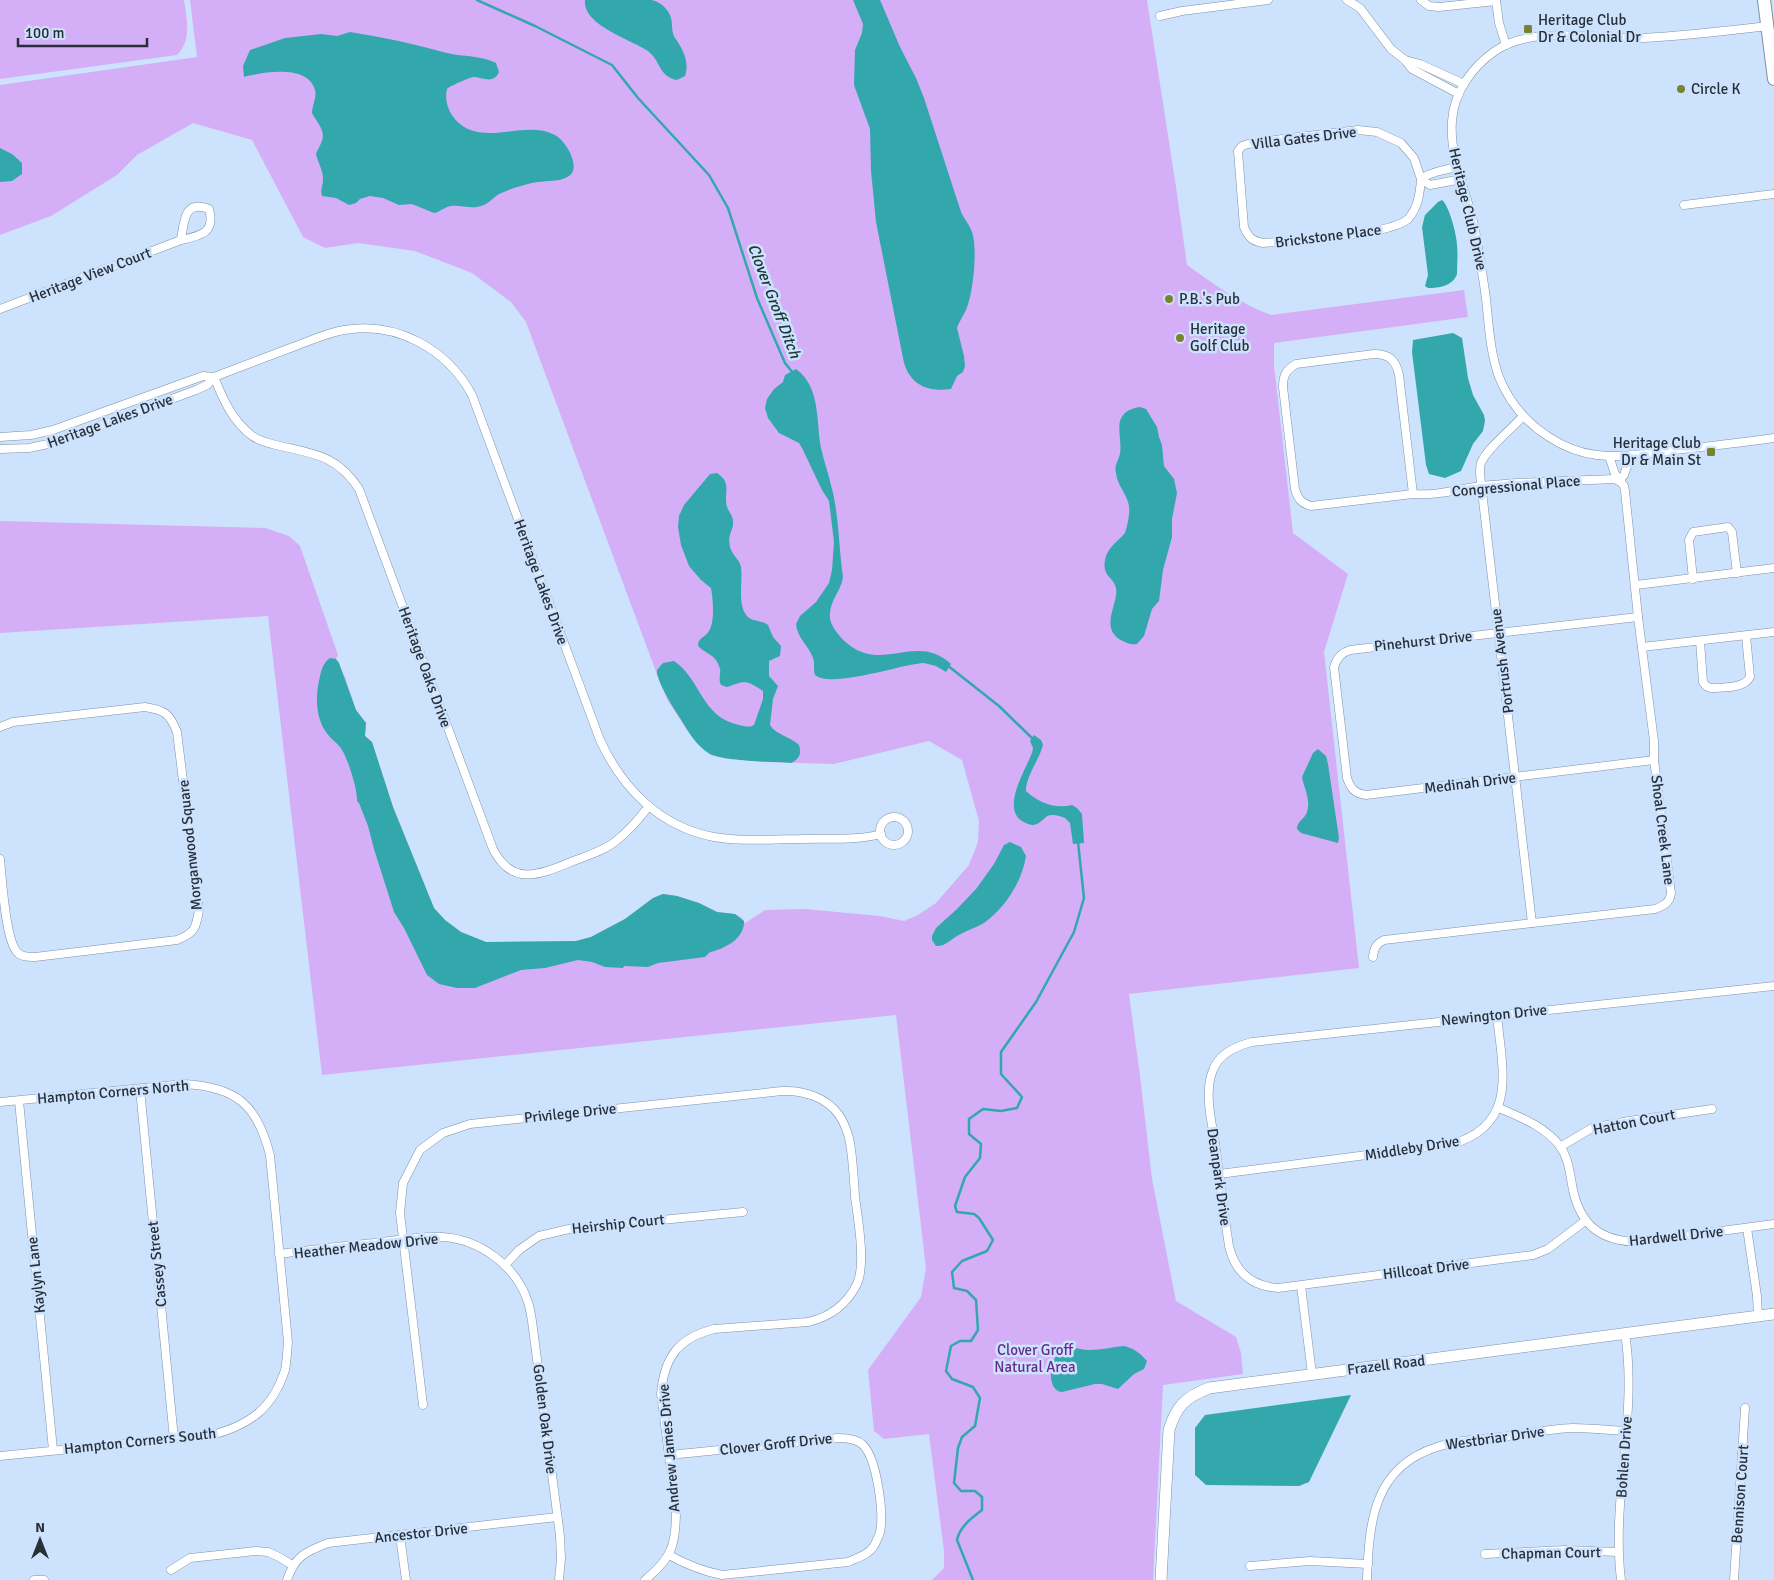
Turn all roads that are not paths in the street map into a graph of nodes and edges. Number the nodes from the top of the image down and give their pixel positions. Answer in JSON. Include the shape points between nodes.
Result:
{"nodes":[{"id":1,"x":1268,"y":0,"type":"edge"},
{"id":2,"x":1347,"y":0,"type":"edge"},
{"id":3,"x":1421,"y":0,"type":"edge"},
{"id":4,"x":1764,"y":0,"type":"edge"},
{"id":5,"x":1496,"y":1,"type":"edge"},
{"id":6,"x":1216,"y":3,"type":"edge"},
{"id":7,"x":1160,"y":16,"type":"dead end"},
{"id":8,"x":1768,"y":26,"type":"junction"},
{"id":9,"x":1506,"y":45,"type":"junction"},
{"id":10,"x":1405,"y":60,"type":"junction"},
{"id":11,"x":1774,"y":79,"type":"edge"},
{"id":12,"x":1464,"y":84,"type":"junction"},
{"id":13,"x":1459,"y":94,"type":"junction"},
{"id":14,"x":1458,"y":166,"type":"junction"},
{"id":15,"x":1421,"y":179,"type":"junction"},
{"id":16,"x":1462,"y":179,"type":"junction"},
{"id":17,"x":1241,"y":194,"type":"joint"},
{"id":18,"x":1774,"y":194,"type":"edge"},
{"id":19,"x":1684,"y":205,"type":"dead end"},
{"id":20,"x":181,"y":240,"type":"junction"},
{"id":21,"x":0,"y":309,"type":"edge"},
{"id":22,"x":214,"y":377,"type":"junction"},
{"id":23,"x":1523,"y":416,"type":"junction"},
{"id":24,"x":0,"y":437,"type":"edge"},
{"id":25,"x":1774,"y":438,"type":"edge"},
{"id":26,"x":0,"y":449,"type":"edge"},
{"id":27,"x":1631,"y":455,"type":"junction"},
{"id":28,"x":1609,"y":456,"type":"junction"},
{"id":29,"x":1619,"y":481,"type":"junction"},
{"id":30,"x":1481,"y":486,"type":"junction"},
{"id":31,"x":1413,"y":494,"type":"junction"},
{"id":32,"x":1774,"y":568,"type":"edge"},
{"id":33,"x":1737,"y":573,"type":"junction"},
{"id":34,"x":1693,"y":579,"type":"junction"},
{"id":35,"x":1636,"y":585,"type":"junction"},
{"id":36,"x":1638,"y":617,"type":"junction"},
{"id":37,"x":1774,"y":632,"type":"edge"},
{"id":38,"x":1498,"y":633,"type":"junction"},
{"id":39,"x":1746,"y":636,"type":"junction"},
{"id":40,"x":1700,"y":641,"type":"junction"},
{"id":41,"x":1642,"y":647,"type":"junction"},
{"id":42,"x":1341,"y":726,"type":"joint"},
{"id":43,"x":0,"y":727,"type":"edge"},
{"id":44,"x":1654,"y":760,"type":"junction"},
{"id":45,"x":1514,"y":777,"type":"junction"},
{"id":46,"x":649,"y":806,"type":"junction"},
{"id":47,"x":880,"y":834,"type":"dead end"},
{"id":48,"x":0,"y":859,"type":"edge"},
{"id":49,"x":2,"y":885,"type":"edge"},
{"id":50,"x":1532,"y":923,"type":"junction"},
{"id":51,"x":1373,"y":957,"type":"dead end"},
{"id":52,"x":1774,"y":986,"type":"edge"},
{"id":53,"x":1497,"y":1015,"type":"junction"},
{"id":54,"x":1219,"y":1060,"type":"joint"},
{"id":55,"x":140,"y":1089,"type":"junction"},
{"id":56,"x":820,"y":1098,"type":"joint"},
{"id":57,"x":19,"y":1100,"type":"junction"},
{"id":58,"x":0,"y":1102,"type":"edge"},
{"id":59,"x":1499,"y":1108,"type":"junction"},
{"id":60,"x":1712,"y":1109,"type":"dead end"},
{"id":61,"x":1560,"y":1147,"type":"junction"},
{"id":62,"x":1219,"y":1174,"type":"junction"},
{"id":63,"x":743,"y":1212,"type":"dead end"},
{"id":64,"x":1585,"y":1221,"type":"junction"},
{"id":65,"x":1774,"y":1224,"type":"edge"},
{"id":66,"x":1747,"y":1228,"type":"junction"},
{"id":67,"x":403,"y":1239,"type":"junction"},
{"id":68,"x":280,"y":1254,"type":"junction"},
{"id":69,"x":505,"y":1265,"type":"junction"},
{"id":70,"x":1257,"y":1284,"type":"joint"},
{"id":71,"x":1301,"y":1286,"type":"junction"},
{"id":72,"x":1774,"y":1314,"type":"edge"},
{"id":73,"x":1758,"y":1316,"type":"junction"},
{"id":74,"x":1625,"y":1333,"type":"junction"},
{"id":75,"x":1312,"y":1374,"type":"junction"},
{"id":76,"x":422,"y":1405,"type":"dead end"},
{"id":77,"x":1745,"y":1408,"type":"dead end"},
{"id":78,"x":1626,"y":1431,"type":"junction"},
{"id":79,"x":174,"y":1439,"type":"junction"},
{"id":80,"x":53,"y":1450,"type":"junction"},
{"id":81,"x":669,"y":1455,"type":"junction"},
{"id":82,"x":0,"y":1456,"type":"edge"},
{"id":83,"x":557,"y":1517,"type":"junction"},
{"id":84,"x":400,"y":1536,"type":"junction"},
{"id":85,"x":1618,"y":1552,"type":"junction"},
{"id":86,"x":1485,"y":1554,"type":"dead end"},
{"id":87,"x":670,"y":1555,"type":"junction"},
{"id":88,"x":1368,"y":1564,"type":"junction"},
{"id":89,"x":292,"y":1565,"type":"junction"},
{"id":90,"x":1250,"y":1566,"type":"dead end"},
{"id":91,"x":171,"y":1570,"type":"dead end"},
{"id":92,"x":34,"y":1580,"type":"edge"},
{"id":93,"x":44,"y":1580,"type":"edge"},
{"id":94,"x":287,"y":1580,"type":"edge"},
{"id":95,"x":406,"y":1580,"type":"edge"},
{"id":96,"x":559,"y":1580,"type":"edge"},
{"id":97,"x":645,"y":1580,"type":"edge"},
{"id":98,"x":1161,"y":1580,"type":"edge"},
{"id":99,"x":1367,"y":1580,"type":"edge"},
{"id":100,"x":1621,"y":1580,"type":"edge"},
{"id":101,"x":1734,"y":1580,"type":"edge"}],
"edges":[{"from":1,"to":6,"type":"street"},
{"from":2,"to":10,"type":"street","via":[[1360,8],[1391,49]]},
{"from":3,"to":5,"type":"street","via":[[1429,6],[1439,7]]},
{"from":4,"to":8,"type":"main road"},
{"from":5,"to":9,"type":"street"},
{"from":6,"to":7,"type":"street"},
{"from":8,"to":9,"type":"street","name":"Heritage Club Drive","via":[[1622,39],[1544,35]]},
{"from":8,"to":11,"type":"main road"},
{"from":9,"to":12,"type":"street","name":"Heritage Club Drive","via":[[1487,58]]},
{"from":10,"to":12,"type":"street"},
{"from":10,"to":13,"type":"street","via":[[1412,70]]},
{"from":12,"to":13,"type":"street","name":"Heritage Club Drive"},
{"from":13,"to":14,"type":"street","name":"Heritage Club Drive","via":[[1452,120]]},
{"from":14,"to":15,"type":"street","via":[[1428,173]]},
{"from":14,"to":16,"type":"street","name":"Heritage Club Drive"},
{"from":15,"to":16,"type":"street","via":[[1430,185]]},
{"from":15,"to":17,"type":"street","name":"Brickstone Place","via":[[1414,210],[1398,225],[1376,231],[1294,241],[1264,243],[1247,235]]},
{"from":15,"to":17,"type":"street","name":"Villa Gates Drive","via":[[1414,158],[1401,143],[1377,132],[1358,130],[1242,146],[1238,151]]},
{"from":16,"to":23,"type":"street","name":"Heritage Club Drive","via":[[1482,270],[1494,362],[1506,392]]},
{"from":18,"to":19,"type":"street"},
{"from":20,"to":20,"type":"street","name":"Heritage View Court","via":[[187,211],[195,206],[209,209],[208,229],[200,236]]},
{"from":20,"to":21,"type":"street","name":"Heritage View Court"},
{"from":22,"to":24,"type":"street","name":"Heritage Lakes Drive","via":[[203,376],[53,430]]},
{"from":22,"to":26,"type":"street","name":"Heritage Lakes Drive","via":[[196,390],[65,439],[29,448]]},
{"from":22,"to":46,"type":"street","name":"Heritage Lakes Drive","via":[[333,332],[358,328],[408,336],[446,360],[476,405],[603,747],[621,777]]},
{"from":22,"to":46,"type":"street","name":"Heritage Oaks Drive","via":[[230,413],[253,437],[327,458],[343,470],[359,489],[493,849],[505,866],[525,875],[536,875],[595,853],[616,842]]},
{"from":23,"to":28,"type":"street","name":"Heritage Club Drive","via":[[1537,429],[1576,451]]},
{"from":23,"to":30,"type":"street","name":"Portrush Avenue","via":[[1490,448],[1481,463]]},
{"from":25,"to":27,"type":"street","name":"Heritage Club Drive"},
{"from":27,"to":28,"type":"street","name":"Heritage Club Drive"},
{"from":27,"to":29,"type":"street"},
{"from":28,"to":29,"type":"street","name":"Shoal Creek Lane"},
{"from":29,"to":30,"type":"street","name":"Congressional Place"},
{"from":29,"to":35,"type":"street","name":"Shoal Creek Lane","via":[[1625,491]]},
{"from":30,"to":31,"type":"street","name":"Congressional Place"},
{"from":30,"to":38,"type":"street","name":"Portrush Avenue"},
{"from":31,"to":31,"type":"street","name":"Congressional Place","via":[[1311,506],[1304,504],[1295,489],[1283,387],[1283,377],[1288,369],[1296,364],[1374,354],[1384,354],[1393,360],[1398,367]]},
{"from":32,"to":33,"type":"street"},
{"from":33,"to":34,"type":"street"},
{"from":33,"to":34,"type":"street","via":[[1732,532],[1728,527],[1711,529],[1690,535]]},
{"from":34,"to":35,"type":"street"},
{"from":35,"to":36,"type":"street","name":"Shoal Creek Lane"},
{"from":36,"to":38,"type":"street","name":"Pinehurst Drive"},
{"from":36,"to":41,"type":"street","name":"Shoal Creek Lane"},
{"from":37,"to":39,"type":"street"},
{"from":38,"to":42,"type":"street","name":"Pinehurst Drive","via":[[1344,652],[1334,667]]},
{"from":38,"to":45,"type":"street","name":"Portrush Avenue"},
{"from":39,"to":40,"type":"street"},
{"from":39,"to":40,"type":"street","via":[[1750,678],[1743,685],[1706,686]]},
{"from":40,"to":41,"type":"street"},
{"from":41,"to":44,"type":"street","name":"Shoal Creek Lane"},
{"from":42,"to":45,"type":"street","name":"Medinah Drive","via":[[1347,778],[1357,794]]},
{"from":43,"to":49,"type":"street","name":"Morganwood Square","via":[[13,722],[145,707],[160,709],[172,718],[177,732],[197,890],[197,926],[189,936],[177,940],[29,957],[15,950],[11,942]]},
{"from":44,"to":45,"type":"street","name":"Medinah Drive"},
{"from":44,"to":50,"type":"street","name":"Shoal Creek Lane","via":[[1670,900],[1655,909]]},
{"from":45,"to":50,"type":"street","name":"Portrush Avenue"},
{"from":46,"to":47,"type":"street","name":"Heritage Lakes Drive","via":[[681,826],[726,838],[853,838]]},
{"from":48,"to":49,"type":"street","name":"Morganwood Square"},
{"from":50,"to":51,"type":"street","name":"Shoal Creek Lane","via":[[1384,940],[1377,944]]},
{"from":52,"to":53,"type":"street","name":"Newington Drive"},
{"from":53,"to":54,"type":"street","name":"Newington Drive","via":[[1252,1042],[1228,1051]]},
{"from":53,"to":59,"type":"street","name":"Middleby Drive","via":[[1503,1079]]},
{"from":54,"to":62,"type":"street","name":"Deanpark Drive","via":[[1213,1070],[1209,1098]]},
{"from":55,"to":57,"type":"street","name":"Hampton Corners North"},
{"from":55,"to":68,"type":"street","name":"Hampton Corners North","via":[[184,1084],[204,1086],[224,1091],[242,1101],[256,1117],[270,1155]]},
{"from":55,"to":79,"type":"street","name":"Cassey Street"},
{"from":56,"to":67,"type":"street","name":"Privilege Drive","via":[[796,1091],[782,1091],[470,1124],[443,1133],[420,1150],[402,1183],[400,1213]]},
{"from":56,"to":81,"type":"street","name":"Andrew James Drive","via":[[840,1116],[850,1141],[862,1256],[858,1282],[844,1305],[821,1319],[714,1329],[698,1333],[675,1350],[666,1364],[661,1394]]},
{"from":57,"to":58,"type":"street","name":"Hampton Corners North"},
{"from":57,"to":80,"type":"street","name":"Kaylyn Lane"},
{"from":59,"to":61,"type":"street","via":[[1539,1126]]},
{"from":59,"to":62,"type":"street","name":"Middleby Drive","via":[[1487,1126],[1468,1139],[1452,1144]]},
{"from":60,"to":61,"type":"street","name":"Hatton Court","via":[[1592,1128]]},
{"from":61,"to":64,"type":"street"},
{"from":62,"to":70,"type":"street","name":"Deanpark Drive","via":[[1231,1256],[1242,1273]]},
{"from":63,"to":69,"type":"street","name":"Heirship Court","via":[[569,1229],[539,1236]]},
{"from":64,"to":66,"type":"street","name":"Hardwell Drive","via":[[1603,1235],[1638,1242]]},
{"from":64,"to":71,"type":"street","name":"Hillcoat Drive","via":[[1548,1249],[1533,1255]]},
{"from":65,"to":66,"type":"street","name":"Hardwell Drive"},
{"from":66,"to":73,"type":"street"},
{"from":67,"to":68,"type":"street","name":"Heather Meadow Drive"},
{"from":67,"to":69,"type":"street","name":"Heather Meadow Drive","via":[[444,1237],[466,1242],[487,1251]]},
{"from":67,"to":76,"type":"street","name":"Privilege Drive"},
{"from":68,"to":79,"type":"street","name":"Hampton Corners South","via":[[288,1342],[285,1368],[276,1392],[249,1421],[232,1430]]},
{"from":69,"to":83,"type":"street","name":"Golden Oak Drive","via":[[520,1285],[530,1311]]},
{"from":70,"to":71,"type":"street","name":"Hillcoat Drive","via":[[1278,1288]]},
{"from":71,"to":75,"type":"street"},
{"from":72,"to":73,"type":"street","name":"Frazell Road"},
{"from":73,"to":74,"type":"street","name":"Frazell Road"},
{"from":74,"to":75,"type":"street","name":"Frazell Road"},
{"from":74,"to":78,"type":"street","name":"Bohlen Drive"},
{"from":75,"to":98,"type":"street","name":"Frazell Road","via":[[1209,1388],[1183,1402],[1169,1430]]},
{"from":77,"to":101,"type":"street","name":"Bennison Court"},
{"from":78,"to":85,"type":"street","name":"Bohlen Drive"},
{"from":78,"to":88,"type":"street","name":"Westbriar Drive","via":[[1587,1428],[1548,1431],[1455,1442],[1419,1454],[1398,1471],[1375,1506]]},
{"from":79,"to":80,"type":"street","name":"Hampton Corners South"},
{"from":80,"to":82,"type":"street","name":"Hampton Corners South"},
{"from":81,"to":87,"type":"street","name":"Andrew James Drive","via":[[676,1510]]},
{"from":81,"to":87,"type":"street","name":"Clover Groff Drive","via":[[849,1439],[869,1452],[875,1470],[881,1516],[880,1532],[873,1547],[862,1557],[848,1562],[722,1575],[704,1572]]},
{"from":83,"to":84,"type":"street","name":"Ancestor Drive"},
{"from":83,"to":96,"type":"street","name":"Golden Oak Drive","via":[[561,1559]]},
{"from":84,"to":89,"type":"street","name":"Ancestor Drive","via":[[328,1543],[308,1550]]},
{"from":84,"to":95,"type":"street"},
{"from":85,"to":86,"type":"street","name":"Chapman Court","via":[[1564,1550]]},
{"from":85,"to":100,"type":"street","name":"Bohlen Drive"},
{"from":87,"to":97,"type":"street"},
{"from":88,"to":90,"type":"street","via":[[1310,1561]]},
{"from":88,"to":99,"type":"street","name":"Westbriar Drive"},
{"from":89,"to":91,"type":"street","via":[[268,1552],[256,1552],[190,1558]]},
{"from":89,"to":94,"type":"street"},
{"from":92,"to":93,"type":"street"}]}
